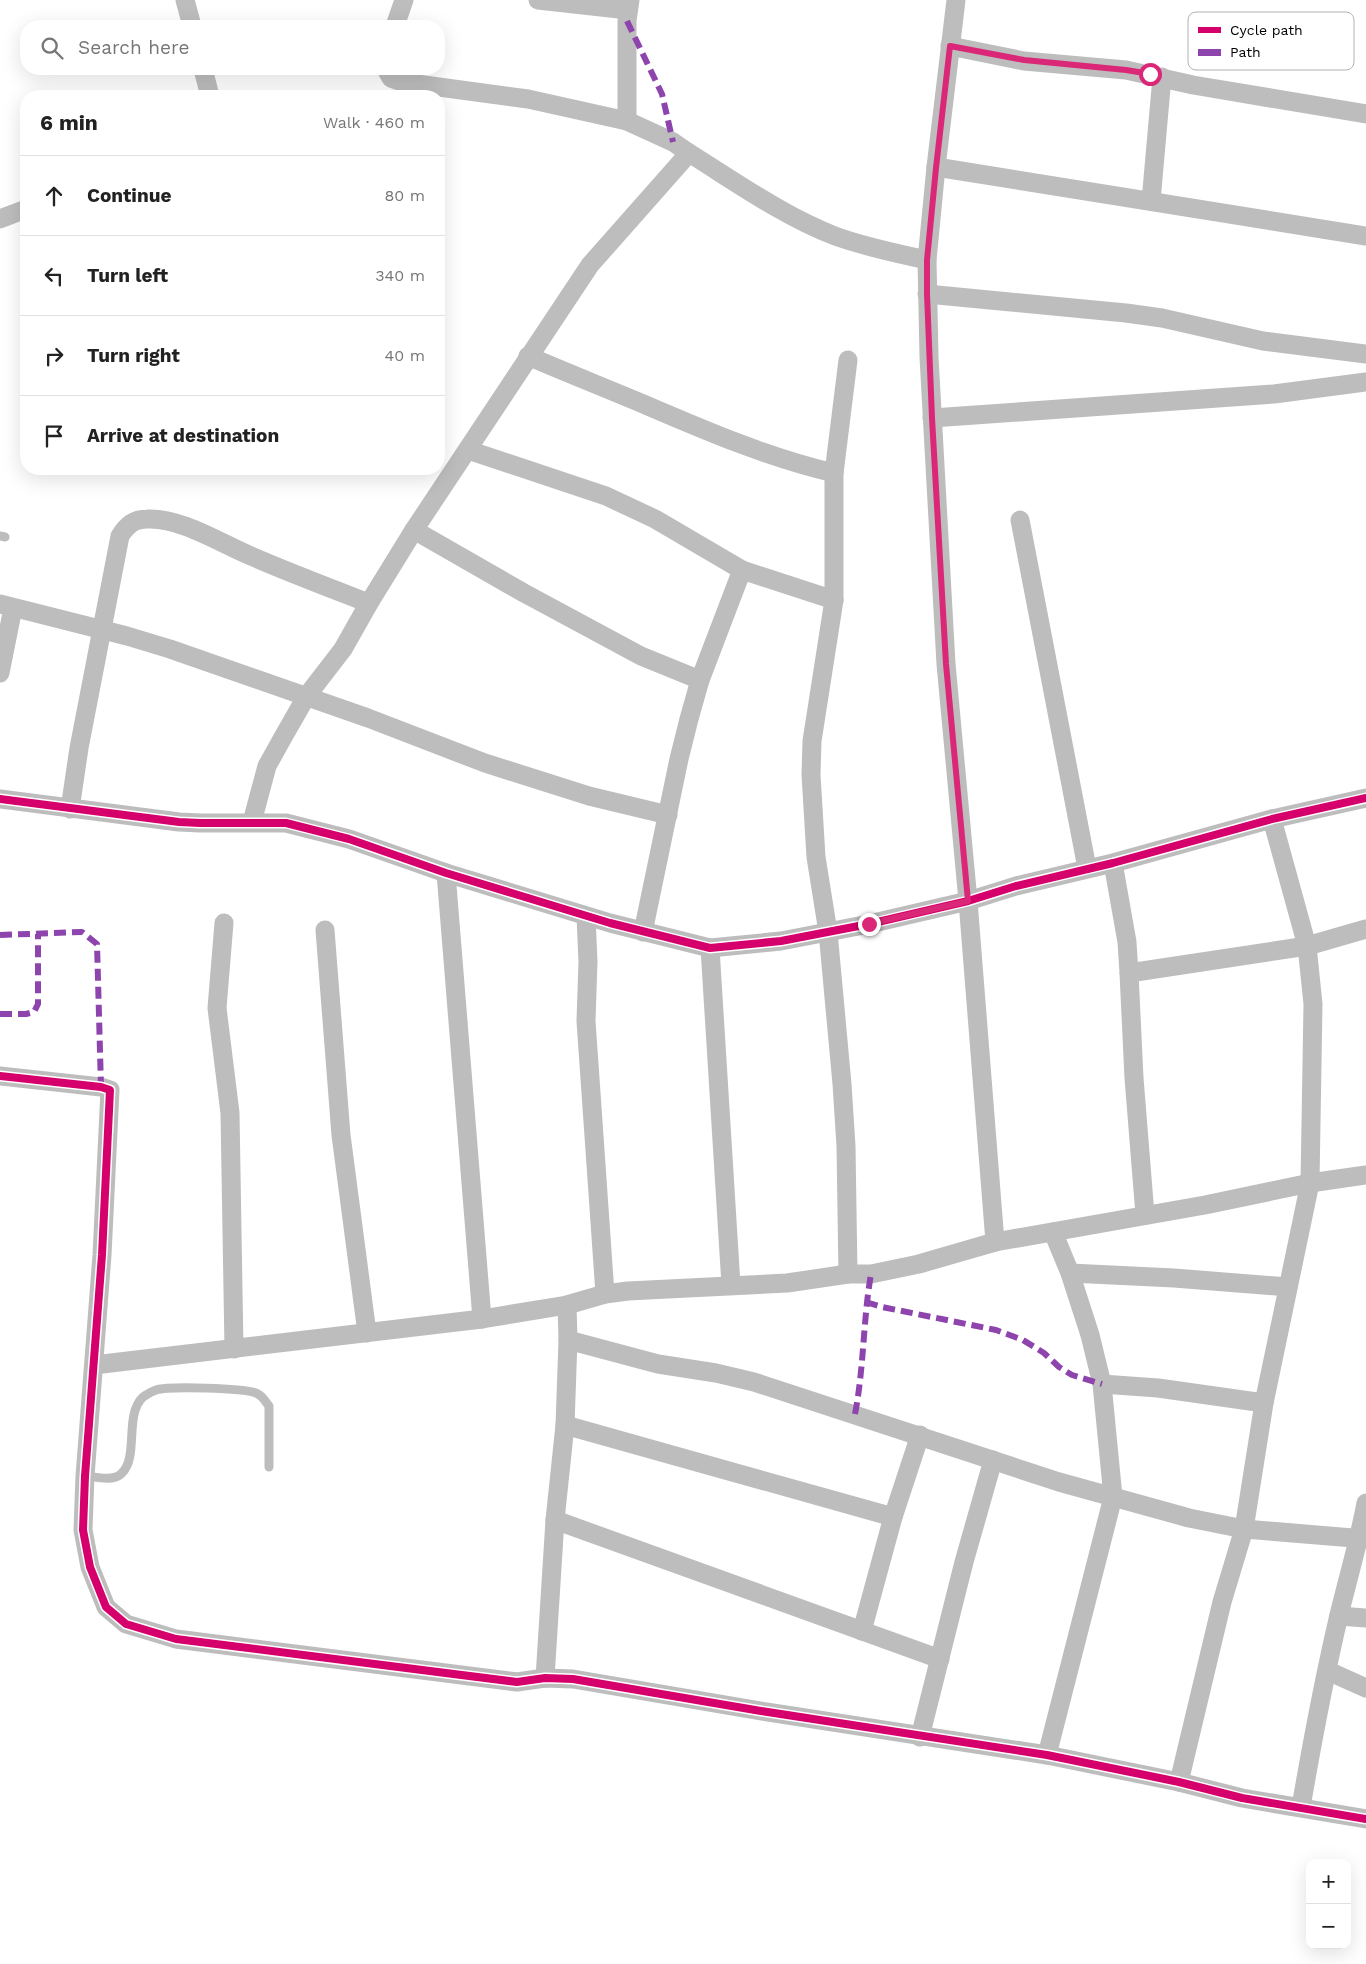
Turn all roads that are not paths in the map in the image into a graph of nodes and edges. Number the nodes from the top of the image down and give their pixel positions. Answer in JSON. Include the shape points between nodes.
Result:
{"nodes":[{"id":1,"x":185,"y":0,"type":"edge"},
{"id":2,"x":404,"y":0,"type":"edge"},
{"id":3,"x":538,"y":0,"type":"edge"},
{"id":4,"x":956,"y":0,"type":"edge"},
{"id":5,"x":629,"y":5,"type":"edge"},
{"id":6,"x":190,"y":20,"type":"edge"},
{"id":7,"x":396,"y":20,"type":"edge"},
{"id":8,"x":950,"y":46,"type":"junction"},
{"id":9,"x":205,"y":75,"type":"edge"},
{"id":10,"x":389,"y":75,"type":"edge"},
{"id":11,"x":1162,"y":76,"type":"junction"},
{"id":12,"x":208,"y":90,"type":"edge"},
{"id":13,"x":1366,"y":114,"type":"edge"},
{"id":14,"x":627,"y":121,"type":"junction"},
{"id":15,"x":688,"y":153,"type":"junction"},
{"id":16,"x":936,"y":168,"type":"junction"},
{"id":17,"x":1151,"y":201,"type":"junction"},
{"id":18,"x":20,"y":211,"type":"edge"},
{"id":19,"x":0,"y":219,"type":"edge"},
{"id":20,"x":1366,"y":236,"type":"edge"},
{"id":21,"x":927,"y":260,"type":"junction"},
{"id":22,"x":927,"y":294,"type":"junction"},
{"id":23,"x":1366,"y":354,"type":"edge"},
{"id":24,"x":528,"y":356,"type":"junction"},
{"id":25,"x":848,"y":360,"type":"dead end"},
{"id":26,"x":1366,"y":382,"type":"edge"},
{"id":27,"x":932,"y":418,"type":"junction"},
{"id":28,"x":468,"y":450,"type":"junction"},
{"id":29,"x":834,"y":473,"type":"junction"},
{"id":30,"x":1020,"y":520,"type":"dead end"},
{"id":31,"x":414,"y":530,"type":"junction"},
{"id":32,"x":742,"y":570,"type":"junction"},
{"id":33,"x":834,"y":600,"type":"junction"},
{"id":34,"x":369,"y":603,"type":"junction"},
{"id":35,"x":7,"y":606,"type":"edge"},
{"id":36,"x":103,"y":630,"type":"junction"},
{"id":37,"x":0,"y":673,"type":"edge"},
{"id":38,"x":700,"y":680,"type":"junction"},
{"id":39,"x":306,"y":697,"type":"junction"},
{"id":40,"x":1366,"y":798,"type":"edge"},
{"id":41,"x":0,"y":799,"type":"edge"},
{"id":42,"x":70,"y":809,"type":"junction"},
{"id":43,"x":668,"y":815,"type":"junction"},
{"id":44,"x":1272,"y":819,"type":"junction"},
{"id":45,"x":252,"y":822,"type":"junction"},
{"id":46,"x":1113,"y":863,"type":"junction"},
{"id":47,"x":1087,"y":868,"type":"junction"},
{"id":48,"x":446,"y":872,"type":"junction"},
{"id":49,"x":968,"y":901,"type":"junction"},
{"id":50,"x":586,"y":916,"type":"junction"},
{"id":51,"x":224,"y":923,"type":"dead end"},
{"id":52,"x":1366,"y":929,"type":"edge"},
{"id":53,"x":325,"y":930,"type":"dead end"},
{"id":54,"x":643,"y":932,"type":"junction"},
{"id":55,"x":828,"y":932,"type":"junction"},
{"id":56,"x":1307,"y":946,"type":"junction"},
{"id":57,"x":710,"y":948,"type":"junction"},
{"id":58,"x":1129,"y":974,"type":"junction"},
{"id":59,"x":0,"y":1076,"type":"edge"},
{"id":60,"x":1366,"y":1175,"type":"edge"},
{"id":61,"x":1310,"y":1183,"type":"junction"},
{"id":62,"x":1145,"y":1215,"type":"junction"},
{"id":63,"x":1052,"y":1232,"type":"junction"},
{"id":64,"x":995,"y":1242,"type":"junction"},
{"id":65,"x":1070,"y":1273,"type":"junction"},
{"id":66,"x":848,"y":1274,"type":"junction"},
{"id":67,"x":731,"y":1285,"type":"junction"},
{"id":68,"x":1288,"y":1287,"type":"junction"},
{"id":69,"x":605,"y":1294,"type":"junction"},
{"id":70,"x":567,"y":1305,"type":"junction"},
{"id":71,"x":482,"y":1319,"type":"junction"},
{"id":72,"x":367,"y":1333,"type":"junction"},
{"id":73,"x":568,"y":1340,"type":"junction"},
{"id":74,"x":234,"y":1349,"type":"junction"},
{"id":75,"x":94,"y":1365,"type":"junction"},
{"id":76,"x":1102,"y":1384,"type":"junction"},
{"id":77,"x":1264,"y":1403,"type":"junction"},
{"id":78,"x":565,"y":1425,"type":"junction"},
{"id":79,"x":920,"y":1435,"type":"junction"},
{"id":80,"x":993,"y":1460,"type":"junction"},
{"id":81,"x":269,"y":1467,"type":"dead end"},
{"id":82,"x":85,"y":1476,"type":"junction"},
{"id":83,"x":1113,"y":1497,"type":"junction"},
{"id":84,"x":1366,"y":1503,"type":"edge"},
{"id":85,"x":893,"y":1518,"type":"junction"},
{"id":86,"x":555,"y":1520,"type":"junction"},
{"id":87,"x":1244,"y":1529,"type":"junction"},
{"id":88,"x":1363,"y":1538,"type":"edge"},
{"id":89,"x":1339,"y":1616,"type":"junction"},
{"id":90,"x":1366,"y":1618,"type":"edge"},
{"id":91,"x":862,"y":1631,"type":"junction"},
{"id":92,"x":940,"y":1659,"type":"junction"},
{"id":93,"x":1328,"y":1671,"type":"junction"},
{"id":94,"x":545,"y":1678,"type":"junction"},
{"id":95,"x":1366,"y":1688,"type":"edge"},
{"id":96,"x":920,"y":1737,"type":"junction"},
{"id":97,"x":1046,"y":1755,"type":"junction"},
{"id":98,"x":1179,"y":1782,"type":"junction"},
{"id":99,"x":1301,"y":1807,"type":"junction"},
{"id":100,"x":1366,"y":1819,"type":"edge"}],
"edges":[{"from":1,"to":6,"type":"street"},
{"from":2,"to":7,"type":"street"},
{"from":3,"to":5,"type":"street"},
{"from":4,"to":8,"type":"street"},
{"from":5,"to":14,"type":"street"},
{"from":8,"to":11,"type":"street","via":[[1024,60]]},
{"from":8,"to":16,"type":"street"},
{"from":9,"to":12,"type":"street"},
{"from":10,"to":14,"type":"street","via":[[402,82],[528,99]]},
{"from":11,"to":13,"type":"street","via":[[1193,85]]},
{"from":11,"to":17,"type":"street"},
{"from":14,"to":15,"type":"street","via":[[673,142]]},
{"from":15,"to":21,"type":"street","via":[[772,204],[834,236]]},
{"from":15,"to":24,"type":"street","via":[[590,265]]},
{"from":16,"to":17,"type":"street"},
{"from":16,"to":21,"type":"street"},
{"from":17,"to":20,"type":"street"},
{"from":18,"to":19,"type":"street"},
{"from":21,"to":22,"type":"street"},
{"from":22,"to":23,"type":"street","via":[[1126,313],[1162,318],[1262,342]]},
{"from":22,"to":27,"type":"street"},
{"from":24,"to":28,"type":"street"},
{"from":24,"to":29,"type":"street","via":[[759,451]]},
{"from":25,"to":29,"type":"street"},
{"from":26,"to":27,"type":"street","via":[[1274,394]]},
{"from":27,"to":49,"type":"street","via":[[946,664]]},
{"from":28,"to":31,"type":"street"},
{"from":28,"to":32,"type":"street","via":[[606,496],[655,519]]},
{"from":29,"to":33,"type":"street"},
{"from":30,"to":47,"type":"street"},
{"from":31,"to":34,"type":"street"},
{"from":31,"to":38,"type":"street","via":[[640,656]]},
{"from":32,"to":33,"type":"street"},
{"from":32,"to":38,"type":"street"},
{"from":33,"to":55,"type":"street","via":[[812,741],[814,833]]},
{"from":34,"to":36,"type":"street","via":[[169,520],[148,518],[127,525],[120,536]]},
{"from":34,"to":39,"type":"street","via":[[343,649]]},
{"from":35,"to":36,"type":"street"},
{"from":35,"to":37,"type":"street"},
{"from":36,"to":39,"type":"street","via":[[170,649]]},
{"from":36,"to":42,"type":"street"},
{"from":38,"to":43,"type":"street"},
{"from":39,"to":43,"type":"street","via":[[485,763],[589,796]]},
{"from":39,"to":45,"type":"street","via":[[268,766]]},
{"from":40,"to":44,"type":"street"},
{"from":41,"to":42,"type":"street"},
{"from":42,"to":45,"type":"street","via":[[186,822]]},
{"from":43,"to":54,"type":"street"},
{"from":44,"to":46,"type":"street"},
{"from":44,"to":56,"type":"street"},
{"from":45,"to":48,"type":"street","via":[[286,823],[349,839]]},
{"from":46,"to":47,"type":"street"},
{"from":46,"to":58,"type":"street","via":[[1127,942]]},
{"from":47,"to":49,"type":"street"},
{"from":48,"to":50,"type":"street"},
{"from":48,"to":71,"type":"street"},
{"from":49,"to":55,"type":"street"},
{"from":49,"to":64,"type":"street"},
{"from":50,"to":54,"type":"street"},
{"from":50,"to":69,"type":"street","via":[[586,1021]]},
{"from":51,"to":74,"type":"street","via":[[217,1008],[230,1113]]},
{"from":52,"to":56,"type":"street"},
{"from":53,"to":72,"type":"street","via":[[341,1135]]},
{"from":54,"to":57,"type":"street"},
{"from":55,"to":57,"type":"street","via":[[781,941]]},
{"from":55,"to":66,"type":"street","via":[[846,1146]]},
{"from":56,"to":58,"type":"street"},
{"from":56,"to":61,"type":"street","via":[[1313,1004]]},
{"from":57,"to":67,"type":"street"},
{"from":58,"to":62,"type":"street"},
{"from":59,"to":75,"type":"street","via":[[110,1090]]},
{"from":60,"to":61,"type":"street"},
{"from":61,"to":62,"type":"street"},
{"from":61,"to":68,"type":"street"},
{"from":62,"to":63,"type":"street"},
{"from":63,"to":64,"type":"street"},
{"from":63,"to":65,"type":"street"},
{"from":64,"to":66,"type":"street","via":[[888,1271]]},
{"from":65,"to":68,"type":"street"},
{"from":65,"to":76,"type":"street"},
{"from":66,"to":67,"type":"street"},
{"from":67,"to":69,"type":"street"},
{"from":68,"to":77,"type":"street"},
{"from":69,"to":70,"type":"street"},
{"from":70,"to":71,"type":"street"},
{"from":70,"to":73,"type":"street"},
{"from":71,"to":72,"type":"street"},
{"from":72,"to":74,"type":"street"},
{"from":73,"to":78,"type":"street"},
{"from":73,"to":79,"type":"street","via":[[658,1364],[734,1376]]},
{"from":74,"to":75,"type":"street"},
{"from":75,"to":82,"type":"street"},
{"from":76,"to":77,"type":"street","via":[[1158,1388]]},
{"from":76,"to":83,"type":"street"},
{"from":77,"to":87,"type":"street"},
{"from":78,"to":85,"type":"street"},
{"from":78,"to":86,"type":"street"},
{"from":79,"to":80,"type":"street"},
{"from":79,"to":85,"type":"street"},
{"from":80,"to":83,"type":"street"},
{"from":80,"to":92,"type":"street"},
{"from":81,"to":82,"type":"lane","via":[[269,1406],[264,1399],[256,1393],[242,1390],[178,1388],[156,1390],[142,1398],[135,1410],[127,1463],[120,1475],[113,1478]]},
{"from":82,"to":94,"type":"street","via":[[83,1530],[90,1567],[106,1607],[126,1624],[176,1639],[518,1682]]},
{"from":83,"to":87,"type":"street"},
{"from":83,"to":97,"type":"street"},
{"from":84,"to":88,"type":"street"},
{"from":85,"to":91,"type":"street"},
{"from":86,"to":91,"type":"street"},
{"from":86,"to":94,"type":"street"},
{"from":87,"to":88,"type":"street"},
{"from":87,"to":98,"type":"street","via":[[1222,1602]]},
{"from":88,"to":89,"type":"street"},
{"from":89,"to":90,"type":"street"},
{"from":89,"to":93,"type":"street"},
{"from":91,"to":92,"type":"street"},
{"from":92,"to":96,"type":"street"},
{"from":93,"to":95,"type":"street"},
{"from":93,"to":99,"type":"street","via":[[1314,1726]]},
{"from":94,"to":96,"type":"street","via":[[588,1682]]},
{"from":96,"to":97,"type":"street"},
{"from":97,"to":98,"type":"street"},
{"from":98,"to":99,"type":"street","via":[[1242,1798]]},
{"from":99,"to":100,"type":"street"}]}
